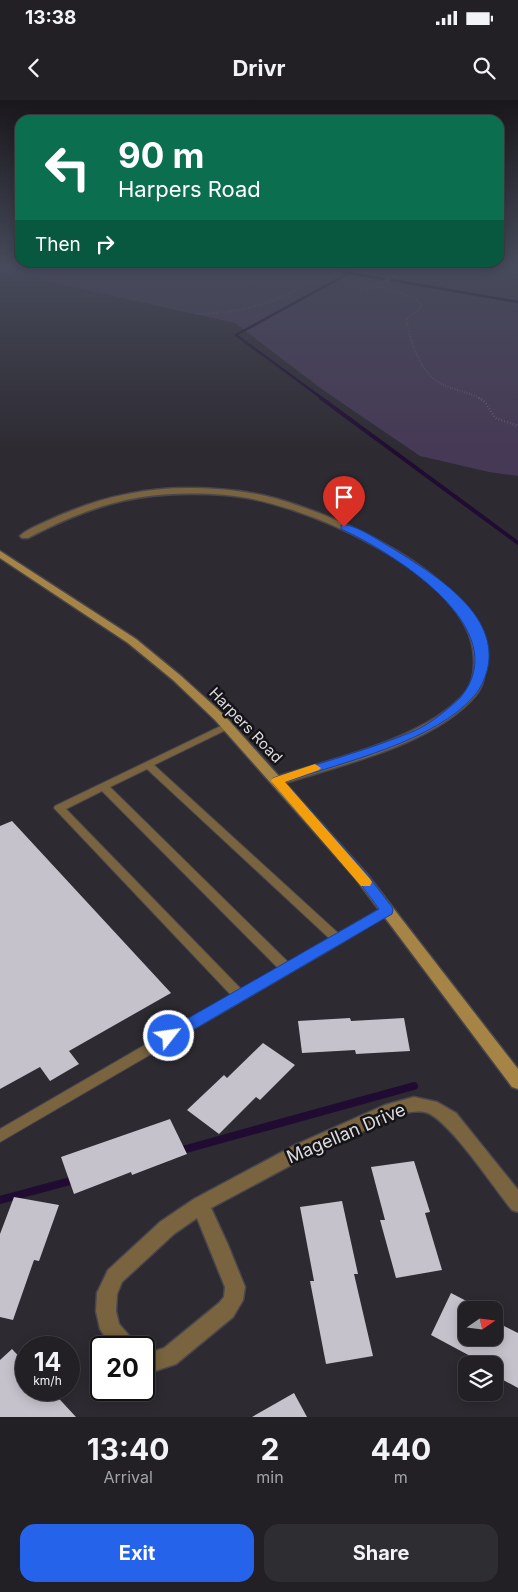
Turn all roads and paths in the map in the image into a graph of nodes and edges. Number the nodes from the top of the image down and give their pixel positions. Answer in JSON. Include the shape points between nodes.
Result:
{"nodes":[{"id":1,"x":408,"y":328,"type":"edge"},
{"id":2,"x":518,"y":426,"type":"edge"},
{"id":3,"x":25,"y":536,"type":"dead end"},
{"id":4,"x":0,"y":554,"type":"edge"},
{"id":5,"x":226,"y":726,"type":"junction"},
{"id":6,"x":148,"y":765,"type":"junction"},
{"id":7,"x":277,"y":781,"type":"junction"},
{"id":8,"x":102,"y":786,"type":"junction"},
{"id":9,"x":387,"y":910,"type":"junction"},
{"id":10,"x":338,"y":940,"type":"junction"},
{"id":11,"x":287,"y":969,"type":"junction"},
{"id":12,"x":240,"y":996,"type":"junction"},
{"id":13,"x":518,"y":1082,"type":"edge"},
{"id":14,"x":0,"y":1136,"type":"edge"},
{"id":15,"x":518,"y":1204,"type":"edge"},
{"id":16,"x":200,"y":1205,"type":"junction"},
{"id":17,"x":116,"y":1336,"type":"edge"},
{"id":18,"x":155,"y":1361,"type":"edge"}],
"edges":[{"from":1,"to":2,"type":"path","via":[[415,352],[436,381],[482,400],[494,417]]},
{"from":3,"to":7,"type":"street","via":[[88,507],[122,497],[193,491],[248,495],[330,520],[373,540],[416,567],[458,600],[483,641],[484,662],[472,692],[454,710],[419,733]]},
{"from":4,"to":5,"type":"street","name":"Harpers Road","via":[[132,641],[177,678]]},
{"from":5,"to":6,"type":"lane"},
{"from":5,"to":7,"type":"street","name":"Harpers Road"},
{"from":6,"to":8,"type":"lane"},
{"from":6,"to":10,"type":"lane"},
{"from":7,"to":9,"type":"street","name":"Harpers Road"},
{"from":8,"to":11,"type":"lane"},
{"from":8,"to":12,"type":"lane","via":[[59,808]]},
{"from":9,"to":10,"type":"lane"},
{"from":9,"to":13,"type":"street","name":"Harpers Road"},
{"from":10,"to":11,"type":"lane"},
{"from":11,"to":12,"type":"lane"},
{"from":12,"to":14,"type":"lane"},
{"from":15,"to":16,"type":"street","name":"Magellan Drive","via":[[450,1118],[438,1109],[422,1104],[407,1105],[349,1128],[264,1168]]},
{"from":16,"to":17,"type":"street","name":"Magellan Drive","via":[[166,1228],[115,1276],[107,1293],[106,1311],[110,1329]]},
{"from":16,"to":18,"type":"street","via":[[235,1287],[233,1300],[226,1310],[169,1357]]}]}
